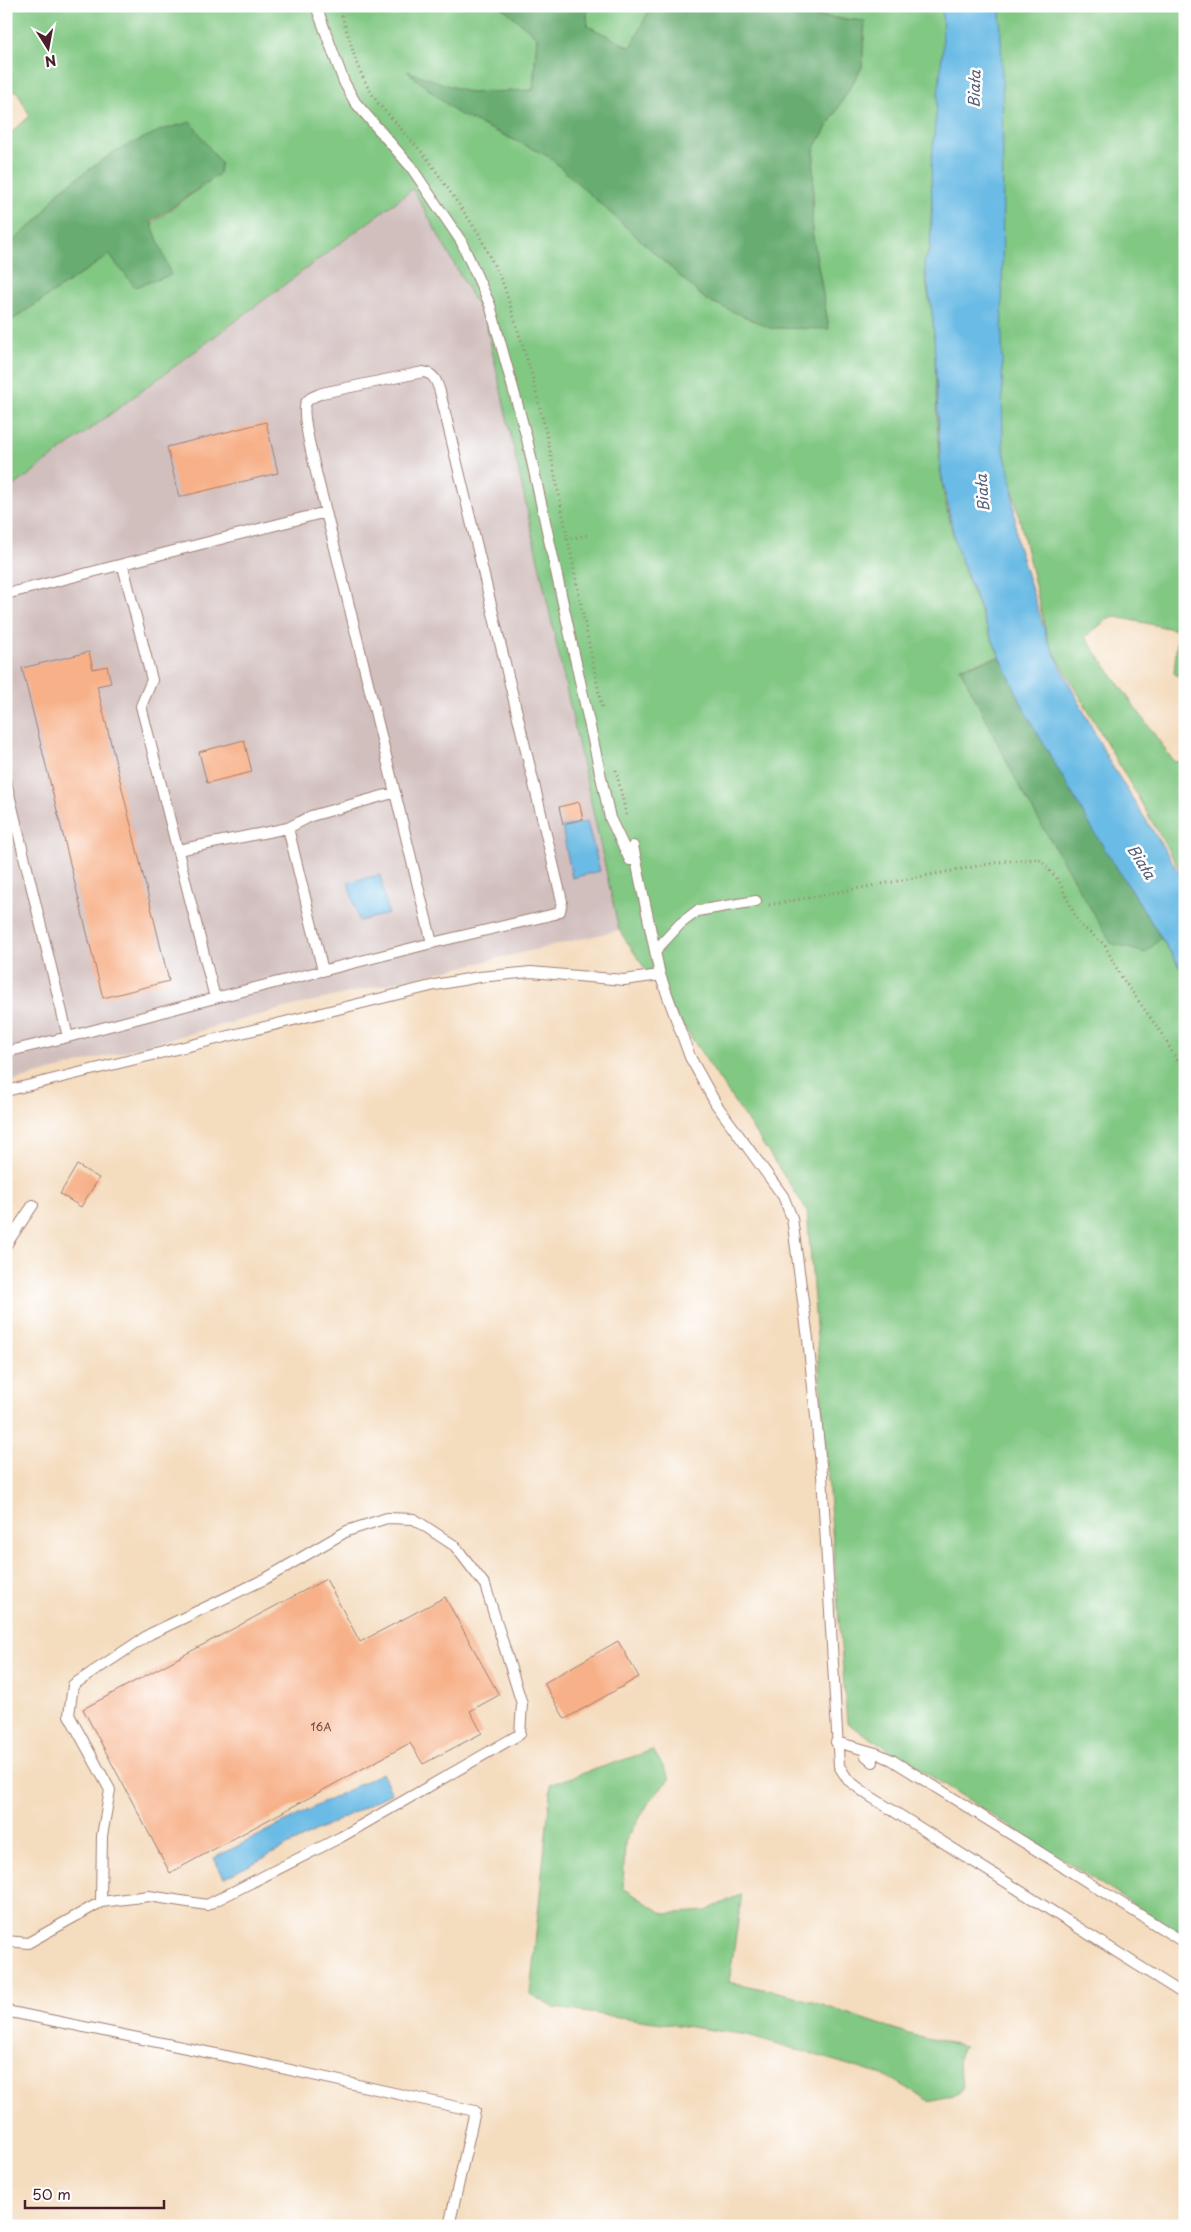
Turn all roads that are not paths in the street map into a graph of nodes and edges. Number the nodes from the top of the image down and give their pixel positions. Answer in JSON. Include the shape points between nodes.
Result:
{"nodes":[{"id":1,"x":316,"y":6,"type":"edge"},
{"id":2,"x":326,"y":512,"type":"junction"},
{"id":3,"x":123,"y":566,"type":"junction"},
{"id":4,"x":6,"y":594,"type":"edge"},
{"id":5,"x":6,"y":782,"type":"edge"},
{"id":6,"x":394,"y":793,"type":"junction"},
{"id":7,"x":288,"y":828,"type":"junction"},
{"id":8,"x":633,"y":846,"type":"dead end"},
{"id":9,"x":178,"y":850,"type":"junction"},
{"id":10,"x":636,"y":858,"type":"junction"},
{"id":11,"x":756,"y":901,"type":"road end"},
{"id":12,"x":432,"y":943,"type":"junction"},
{"id":13,"x":655,"y":951,"type":"junction"},
{"id":14,"x":323,"y":971,"type":"junction"},
{"id":15,"x":660,"y":975,"type":"junction"},
{"id":16,"x":215,"y":998,"type":"junction"},
{"id":17,"x":68,"y":1037,"type":"junction"},
{"id":18,"x":6,"y":1052,"type":"edge"},
{"id":19,"x":6,"y":1091,"type":"edge"},
{"id":20,"x":33,"y":1205,"type":"dead end"},
{"id":21,"x":6,"y":1245,"type":"edge"},
{"id":22,"x":836,"y":1742,"type":"junction"},
{"id":23,"x":868,"y":1750,"type":"junction"},
{"id":24,"x":873,"y":1762,"type":"dead end"},
{"id":25,"x":100,"y":1902,"type":"junction"},
{"id":26,"x":6,"y":1941,"type":"edge"},
{"id":27,"x":1185,"y":1943,"type":"edge"},
{"id":28,"x":1185,"y":1995,"type":"edge"},
{"id":29,"x":6,"y":2011,"type":"edge"},
{"id":30,"x":449,"y":2226,"type":"edge"}],
"edges":[{"from":1,"to":10,"type":"lane","via":[[344,82],[355,102],[411,167],[461,241],[490,305],[527,439],[610,818],[630,860]]},
{"from":2,"to":3,"type":"lane"},
{"from":2,"to":6,"type":"lane"},
{"from":2,"to":12,"type":"lane","via":[[304,419],[305,403],[322,393],[429,372],[440,392],[562,901],[560,911],[555,914]]},
{"from":3,"to":4,"type":"lane"},
{"from":3,"to":9,"type":"lane","via":[[152,680],[141,706]]},
{"from":5,"to":17,"type":"lane"},
{"from":6,"to":7,"type":"lane","via":[[311,816]]},
{"from":6,"to":12,"type":"lane"},
{"from":7,"to":9,"type":"lane"},
{"from":7,"to":14,"type":"lane"},
{"from":8,"to":10,"type":"lane"},
{"from":9,"to":16,"type":"lane"},
{"from":10,"to":13,"type":"lane"},
{"from":11,"to":13,"type":"lane","via":[[697,912],[680,924]]},
{"from":12,"to":14,"type":"lane"},
{"from":13,"to":15,"type":"lane"},
{"from":14,"to":16,"type":"lane"},
{"from":15,"to":19,"type":"lane","via":[[624,980],[531,972],[444,983]]},
{"from":15,"to":22,"type":"lane","via":[[690,1057],[716,1104],[783,1196],[792,1218],[822,1474]]},
{"from":16,"to":17,"type":"lane"},
{"from":17,"to":18,"type":"lane"},
{"from":20,"to":21,"type":"lane"},
{"from":22,"to":23,"type":"lane"},
{"from":22,"to":28,"type":"lane","via":[[839,1766],[848,1780],[868,1795]]},
{"from":23,"to":24,"type":"lane","via":[[866,1756]]},
{"from":23,"to":27,"type":"lane","via":[[892,1760]]},
{"from":25,"to":25,"type":"lane","via":[[149,1896],[207,1905],[341,1837],[520,1734],[522,1704],[485,1585],[455,1546],[414,1519],[387,1518],[347,1530],[264,1580],[150,1634],[73,1684],[69,1715],[110,1790],[102,1836]]},
{"from":25,"to":26,"type":"lane","via":[[28,1942]]},
{"from":29,"to":30,"type":"lane","via":[[475,2112]]}]}
